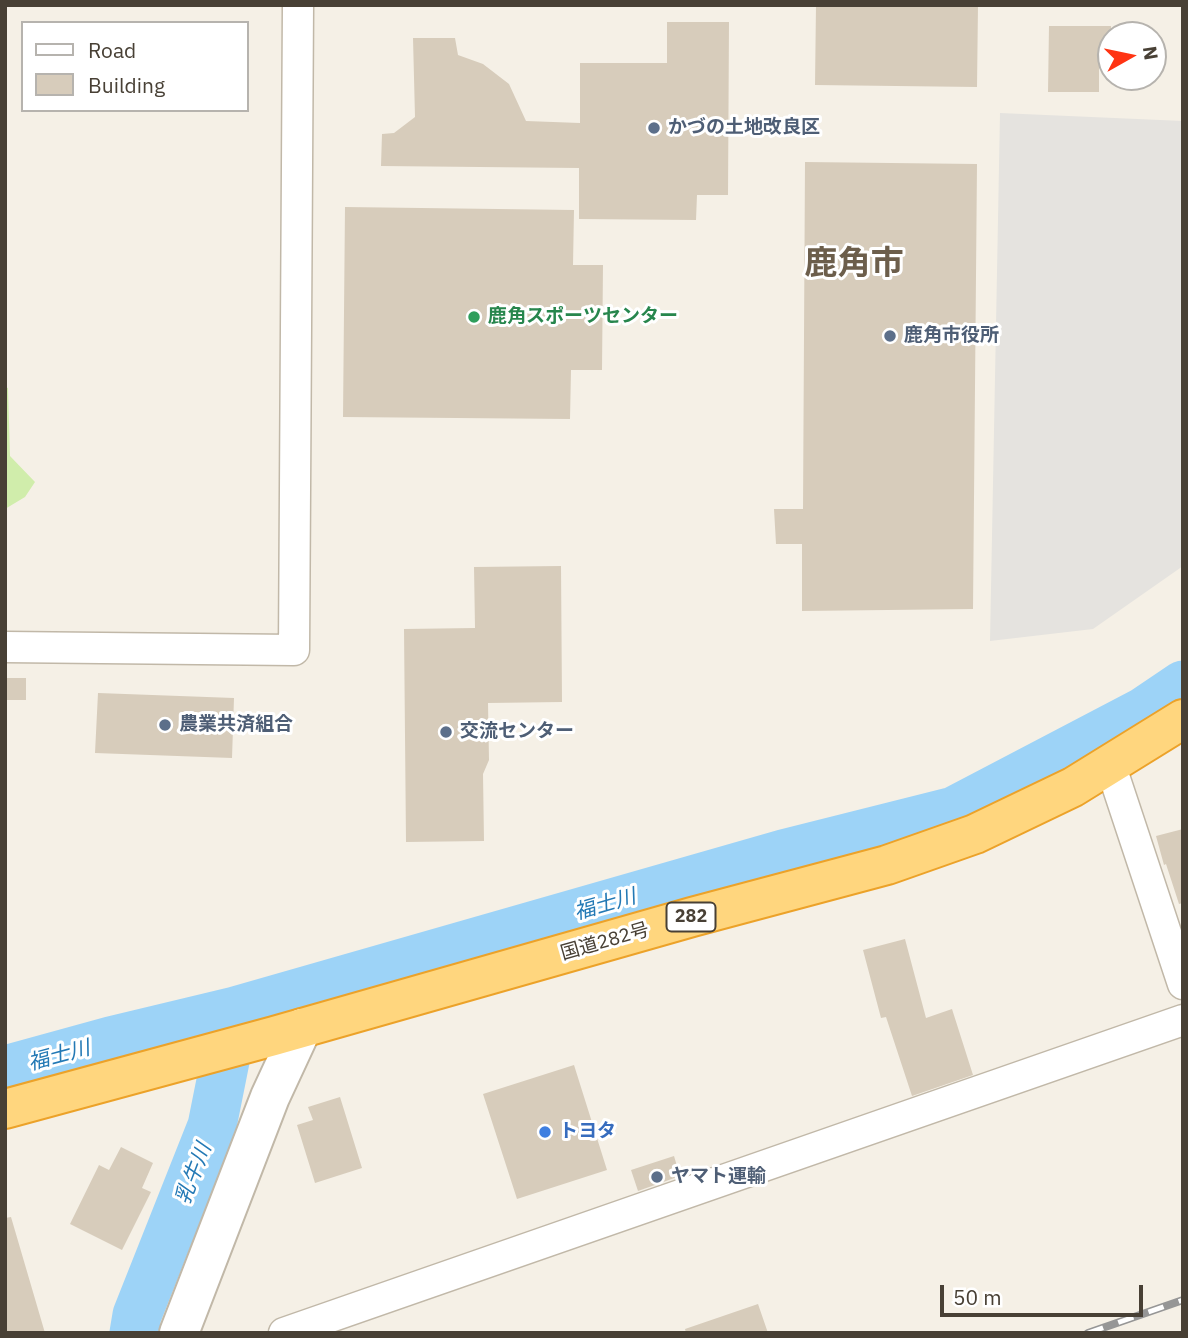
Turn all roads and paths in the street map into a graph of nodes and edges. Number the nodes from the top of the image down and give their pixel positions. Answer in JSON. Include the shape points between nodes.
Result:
{"nodes":[{"id":1,"x":298,"y":5,"type":"edge"},
{"id":2,"x":5,"y":647,"type":"edge"},
{"id":3,"x":1183,"y":719,"type":"edge"},
{"id":4,"x":1110,"y":764,"type":"junction"},
{"id":5,"x":1183,"y":984,"type":"edge"},
{"id":6,"x":1183,"y":1020,"type":"edge"},
{"id":7,"x":288,"y":1032,"type":"junction"},
{"id":8,"x":5,"y":1109,"type":"edge"},
{"id":9,"x":179,"y":1333,"type":"edge"},
{"id":10,"x":284,"y":1333,"type":"edge"}],
"edges":[{"from":1,"to":2,"type":"street","via":[[294,650]]},
{"from":3,"to":4,"type":"highway","name":"国道282号","number":"282"},
{"from":4,"to":5,"type":"street"},
{"from":4,"to":7,"type":"highway","name":"国道282号","number":"282","via":[[975,834],[887,865]]},
{"from":6,"to":10,"type":"street"},
{"from":7,"to":8,"type":"highway","name":"国道282号","number":"282"},
{"from":7,"to":9,"type":"street","via":[[270,1097]]}]}
